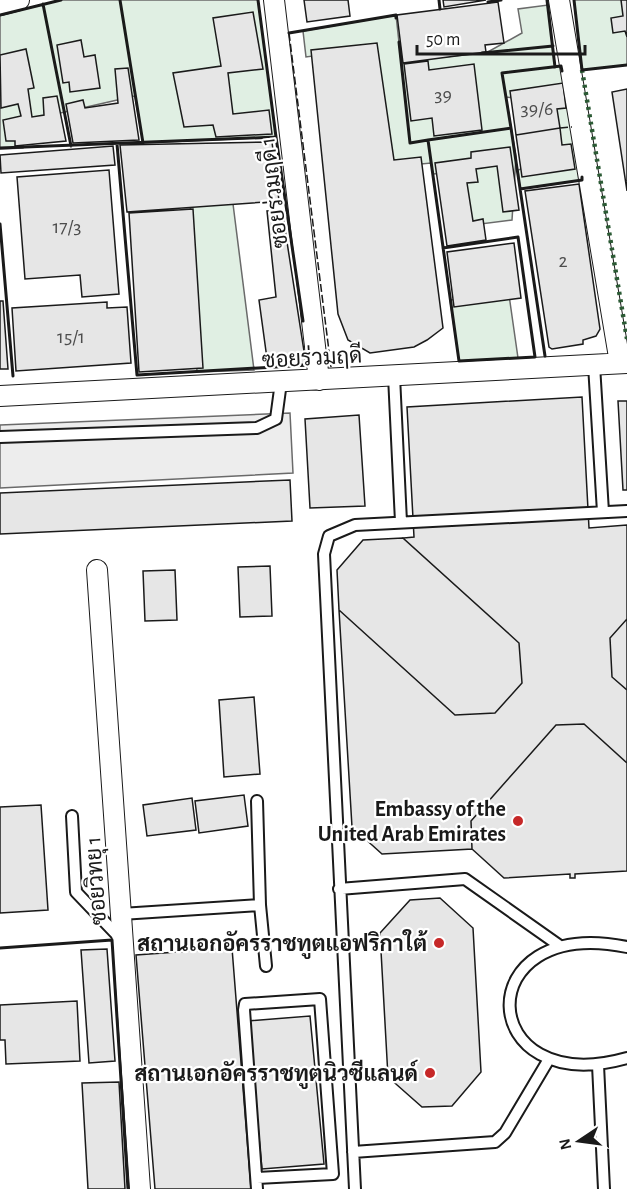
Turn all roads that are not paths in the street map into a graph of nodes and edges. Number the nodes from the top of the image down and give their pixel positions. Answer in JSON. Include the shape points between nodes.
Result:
{"nodes":[{"id":1,"x":19,"y":0,"type":"edge"},
{"id":2,"x":274,"y":0,"type":"edge"},
{"id":3,"x":559,"y":0,"type":"edge"},
{"id":4,"x":0,"y":4,"type":"edge"},
{"id":5,"x":624,"y":363,"type":"edge"},
{"id":6,"x":594,"y":365,"type":"junction"},
{"id":7,"x":394,"y":376,"type":"junction"},
{"id":8,"x":319,"y":380,"type":"junction"},
{"id":9,"x":281,"y":382,"type":"junction"},
{"id":10,"x":0,"y":396,"type":"edge"},
{"id":11,"x":0,"y":437,"type":"edge"},
{"id":12,"x":627,"y":511,"type":"edge"},
{"id":13,"x":603,"y":512,"type":"junction"},
{"id":14,"x":401,"y":522,"type":"junction"},
{"id":15,"x":97,"y":570,"type":"dead end"},
{"id":16,"x":256,"y":801,"type":"dead end"},
{"id":17,"x":72,"y":816,"type":"dead end"},
{"id":18,"x":339,"y":889,"type":"junction"},
{"id":19,"x":260,"y":905,"type":"junction"},
{"id":20,"x":121,"y":914,"type":"junction"},
{"id":21,"x":627,"y":935,"type":"edge"},
{"id":22,"x":123,"y":940,"type":"junction"},
{"id":23,"x":560,"y":946,"type":"junction"},
{"id":24,"x":622,"y":946,"type":"edge"},
{"id":25,"x":266,"y":966,"type":"dead end"},
{"id":26,"x":627,"y":1058,"type":"edge"},
{"id":27,"x":549,"y":1059,"type":"junction"},
{"id":28,"x":598,"y":1065,"type":"junction"},
{"id":29,"x":353,"y":1152,"type":"junction"},
{"id":30,"x":257,"y":1184,"type":"edge"},
{"id":31,"x":140,"y":1189,"type":"edge"},
{"id":32,"x":355,"y":1189,"type":"edge"},
{"id":33,"x":604,"y":1189,"type":"edge"}],
"edges":[{"from":1,"to":4,"type":"street"},
{"from":2,"to":8,"type":"street","name":"ซอยร่วมฤดี 1"},
{"from":3,"to":5,"type":"street"},
{"from":5,"to":6,"type":"street","name":"ซอยร่วมฤดี"},
{"from":6,"to":7,"type":"street","name":"ซอยร่วมฤดี"},
{"from":6,"to":13,"type":"lane"},
{"from":7,"to":8,"type":"street","name":"ซอยร่วมฤดี"},
{"from":7,"to":14,"type":"lane"},
{"from":8,"to":9,"type":"street","name":"ซอยร่วมฤดี"},
{"from":9,"to":10,"type":"street","name":"ซอยร่วมฤดี"},
{"from":9,"to":11,"type":"lane","via":[[276,419],[257,428]]},
{"from":12,"to":13,"type":"lane"},
{"from":13,"to":14,"type":"lane"},
{"from":14,"to":18,"type":"lane","via":[[355,525],[329,536],[324,554]]},
{"from":15,"to":20,"type":"street","name":"ซอยวิทยุ 1"},
{"from":16,"to":19,"type":"lane"},
{"from":17,"to":22,"type":"lane","via":[[76,892]]},
{"from":18,"to":23,"type":"lane","via":[[465,879]]},
{"from":18,"to":29,"type":"lane"},
{"from":19,"to":20,"type":"lane"},
{"from":19,"to":25,"type":"lane"},
{"from":20,"to":22,"type":"street","name":"ซอยวิทยุ 1"},
{"from":21,"to":24,"type":"lane"},
{"from":22,"to":31,"type":"street","name":"ซอยวิทยุ 1"},
{"from":23,"to":24,"type":"lane"},
{"from":23,"to":27,"type":"lane","via":[[540,954],[521,969],[512,983],[509,1005],[514,1027],[525,1044]]},
{"from":26,"to":28,"type":"lane"},
{"from":27,"to":28,"type":"lane","via":[[564,1064]]},
{"from":27,"to":29,"type":"lane","via":[[495,1142]]},
{"from":28,"to":33,"type":"lane"},
{"from":29,"to":32,"type":"lane"},
{"from":30,"to":30,"type":"lane","via":[[333,1174],[320,999],[245,1004]]}]}
